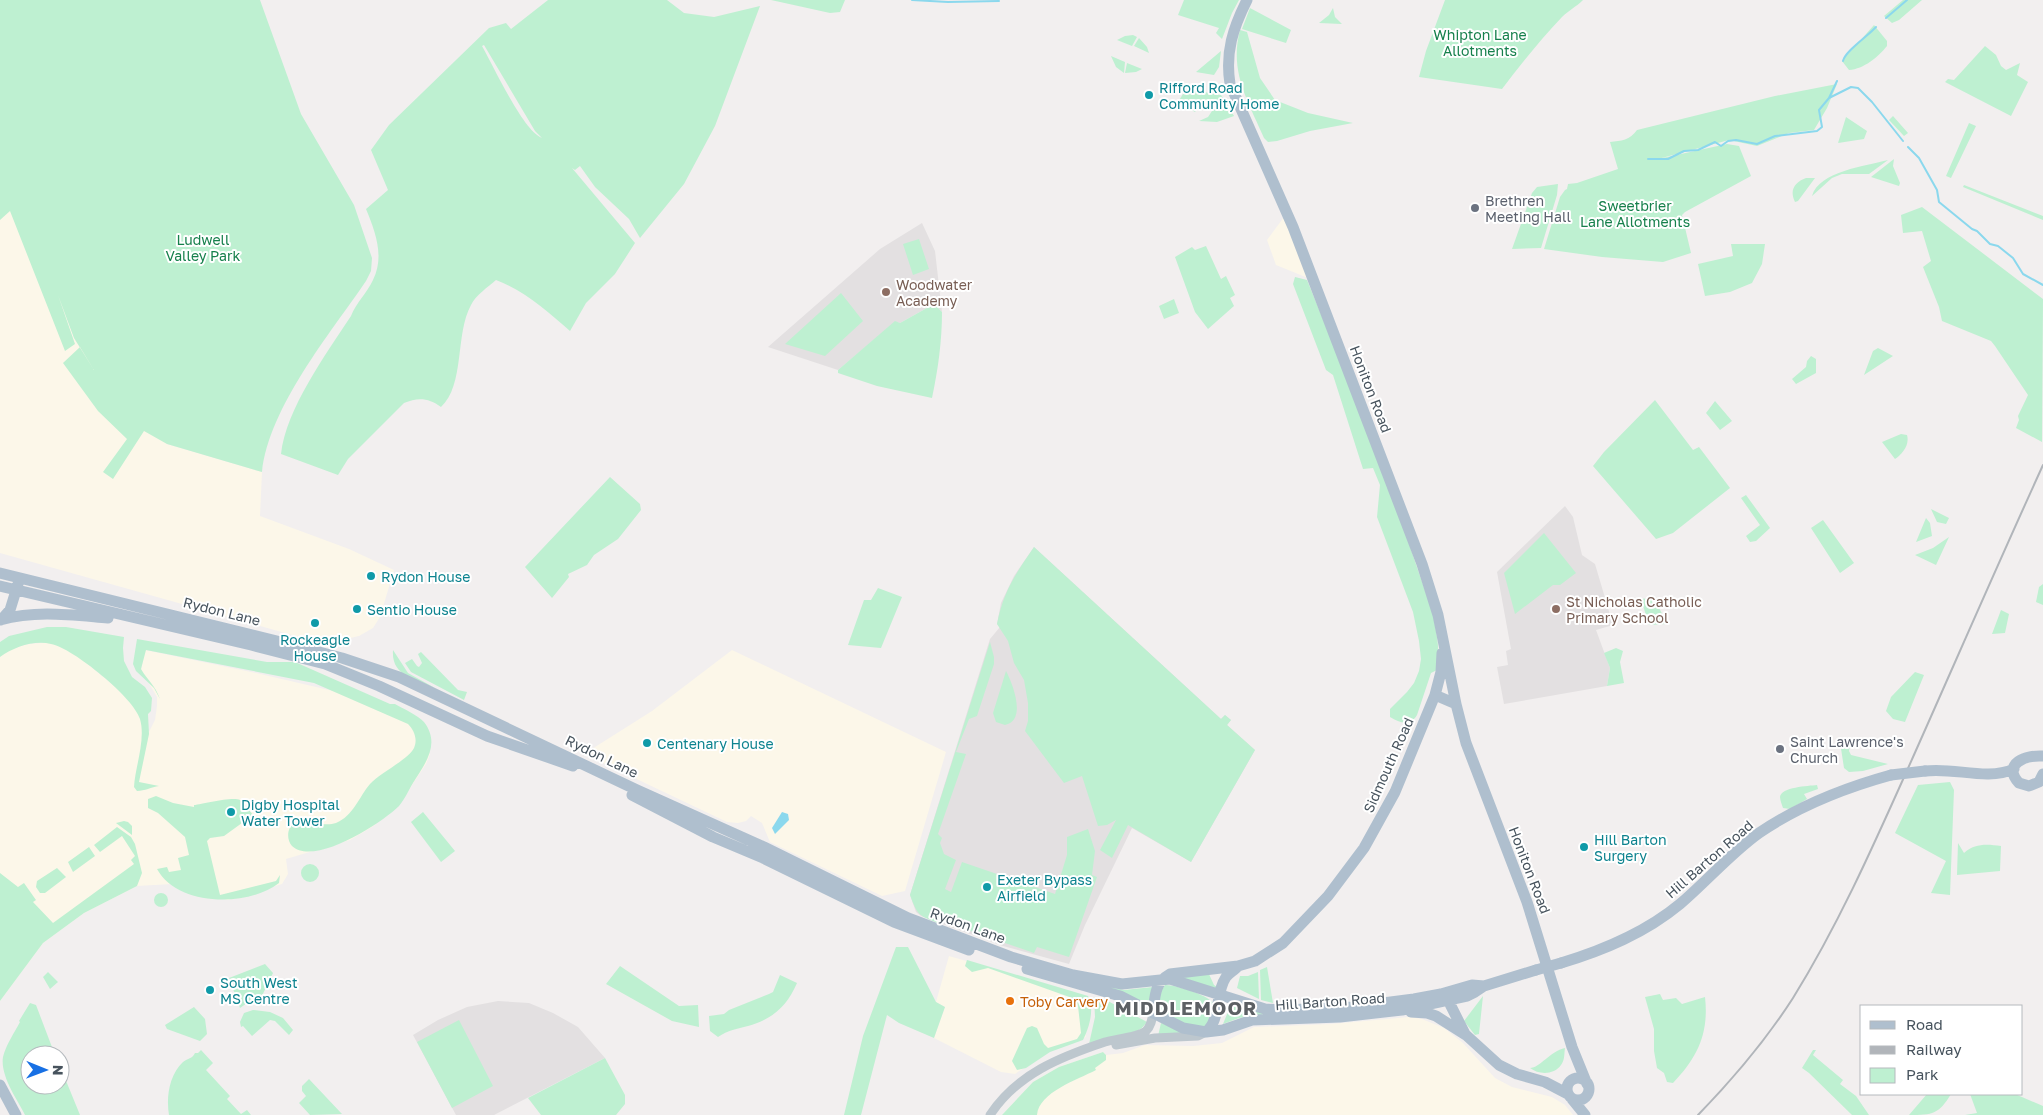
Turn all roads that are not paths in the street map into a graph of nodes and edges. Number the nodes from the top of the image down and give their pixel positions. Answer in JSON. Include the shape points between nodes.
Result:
{"nodes":[{"id":1,"x":1247,"y":0,"type":"edge"},
{"id":2,"x":0,"y":573,"type":"edge"},
{"id":3,"x":20,"y":578,"type":"junction"},
{"id":4,"x":0,"y":586,"type":"edge"},
{"id":5,"x":17,"y":590,"type":"junction"},
{"id":6,"x":0,"y":620,"type":"edge"},
{"id":7,"x":139,"y":620,"type":"junction"},
{"id":8,"x":1442,"y":636,"type":"junction"},
{"id":9,"x":1435,"y":696,"type":"junction"},
{"id":10,"x":1456,"y":704,"type":"junction"},
{"id":11,"x":2043,"y":756,"type":"edge"},
{"id":12,"x":2030,"y":757,"type":"junction"},
{"id":13,"x":2014,"y":769,"type":"junction"},
{"id":14,"x":2043,"y":769,"type":"edge"},
{"id":15,"x":1987,"y":774,"type":"junction"},
{"id":16,"x":2043,"y":774,"type":"edge"},
{"id":17,"x":2019,"y":783,"type":"junction"},
{"id":18,"x":1238,"y":966,"type":"junction"},
{"id":19,"x":1161,"y":979,"type":"junction"},
{"id":20,"x":1484,"y":986,"type":"junction"},
{"id":21,"x":1219,"y":994,"type":"junction"},
{"id":22,"x":1447,"y":1001,"type":"junction"},
{"id":23,"x":1402,"y":1010,"type":"junction"},
{"id":24,"x":1153,"y":1013,"type":"junction"},
{"id":25,"x":1206,"y":1032,"type":"junction"},
{"id":26,"x":1466,"y":1035,"type":"junction"},
{"id":27,"x":1093,"y":1047,"type":"junction"},
{"id":28,"x":1572,"y":1048,"type":"junction"},
{"id":29,"x":1570,"y":1081,"type":"junction"},
{"id":30,"x":1545,"y":1082,"type":"junction"},
{"id":31,"x":1587,"y":1084,"type":"junction"},
{"id":32,"x":0,"y":1085,"type":"edge"},
{"id":33,"x":1570,"y":1096,"type":"junction"},
{"id":34,"x":1586,"y":1096,"type":"junction"},
{"id":35,"x":16,"y":1115,"type":"edge"},
{"id":36,"x":990,"y":1115,"type":"edge"},
{"id":37,"x":1585,"y":1115,"type":"edge"},
{"id":38,"x":1592,"y":1115,"type":"edge"}],
"edges":[{"from":1,"to":8,"type":"main road","name":"Honiton Road","via":[[1231,38],[1230,84],[1293,227],[1418,556]]},
{"from":2,"to":3,"type":"main road","name":"Rydon Lane"},
{"from":3,"to":5,"type":"main road"},
{"from":3,"to":19,"type":"main road","name":"Rydon Lane","via":[[342,658],[399,677],[929,926],[1011,957],[1085,978],[1122,984]]},
{"from":4,"to":5,"type":"main road","name":"Rydon Lane"},
{"from":5,"to":6,"type":"main road","via":[[10,610]]},
{"from":5,"to":7,"type":"main road","name":"Rydon Lane"},
{"from":6,"to":7,"type":"main road","via":[[55,613]]},
{"from":7,"to":24,"type":"main road","name":"Rydon Lane","via":[[325,664],[487,736],[584,771],[713,837],[894,922],[1041,974],[1120,996]]},
{"from":8,"to":9,"type":"main road","name":"Honiton Road","via":[[1442,662]]},
{"from":8,"to":10,"type":"main road","name":"Honiton Road"},
{"from":9,"to":10,"type":"main road"},
{"from":9,"to":18,"type":"main road","name":"Sidmouth Road","via":[[1395,792],[1348,871],[1283,943],[1255,961]]},
{"from":10,"to":28,"type":"main road","name":"Honiton Road","via":[[1466,743],[1527,902]]},
{"from":11,"to":12,"type":"main road"},
{"from":12,"to":13,"type":"main road","via":[[2019,760]]},
{"from":12,"to":14,"type":"main road"},
{"from":13,"to":15,"type":"main road","name":"Hill Barton Road","via":[[2002,774]]},
{"from":13,"to":17,"type":"main road"},
{"from":15,"to":17,"type":"main road","name":"Hill Barton Road"},
{"from":15,"to":20,"type":"main road","name":"Hill Barton Road","bridge":true,"via":[[1959,770],[1925,771],[1891,775],[1851,786],[1790,814],[1759,833],[1680,903],[1642,931],[1603,950]]},
{"from":16,"to":17,"type":"main road","via":[[2032,786]]},
{"from":18,"to":19,"type":"main road","name":"Sidmouth Road","via":[[1170,974]]},
{"from":18,"to":21,"type":"main road","via":[[1227,976]]},
{"from":19,"to":21,"type":"main road","name":"Hill Barton Road"},
{"from":19,"to":24,"type":"main road"},
{"from":20,"to":22,"type":"main road","name":"Hill Barton Road","via":[[1459,1000]]},
{"from":20,"to":22,"type":"main road","name":"Hill Barton Road","via":[[1472,985]]},
{"from":21,"to":22,"type":"main road","name":"Hill Barton Road","via":[[1265,1009],[1284,1010]]},
{"from":21,"to":25,"type":"main road","via":[[1214,1021]]},
{"from":22,"to":23,"type":"main road","name":"Hill Barton Road"},
{"from":22,"to":26,"type":"main road"},
{"from":23,"to":25,"type":"main road","name":"Hill Barton Road","via":[[1330,1018],[1252,1020]]},
{"from":23,"to":26,"type":"main road","via":[[1436,1016]]},
{"from":24,"to":25,"type":"main road","name":"Rydon Lane","via":[[1183,1028]]},
{"from":24,"to":27,"type":"street","via":[[1145,1032]]},
{"from":25,"to":27,"type":"street","via":[[1198,1036]]},
{"from":26,"to":30,"type":"main road","via":[[1499,1065]]},
{"from":27,"to":36,"type":"street","via":[[1035,1070],[1005,1095]]},
{"from":28,"to":29,"type":"main road","name":"Honiton Road"},
{"from":28,"to":31,"type":"main road","name":"Honiton Road"},
{"from":29,"to":30,"type":"main road"},
{"from":29,"to":31,"type":"main road","via":[[1580,1079]]},
{"from":29,"to":33,"type":"main road","via":[[1567,1087]]},
{"from":30,"to":33,"type":"main road"},
{"from":31,"to":34,"type":"main road"},
{"from":32,"to":35,"type":"main road"},
{"from":33,"to":34,"type":"main road","via":[[1578,1100]]},
{"from":33,"to":37,"type":"main road"},
{"from":34,"to":38,"type":"main road"}]}
